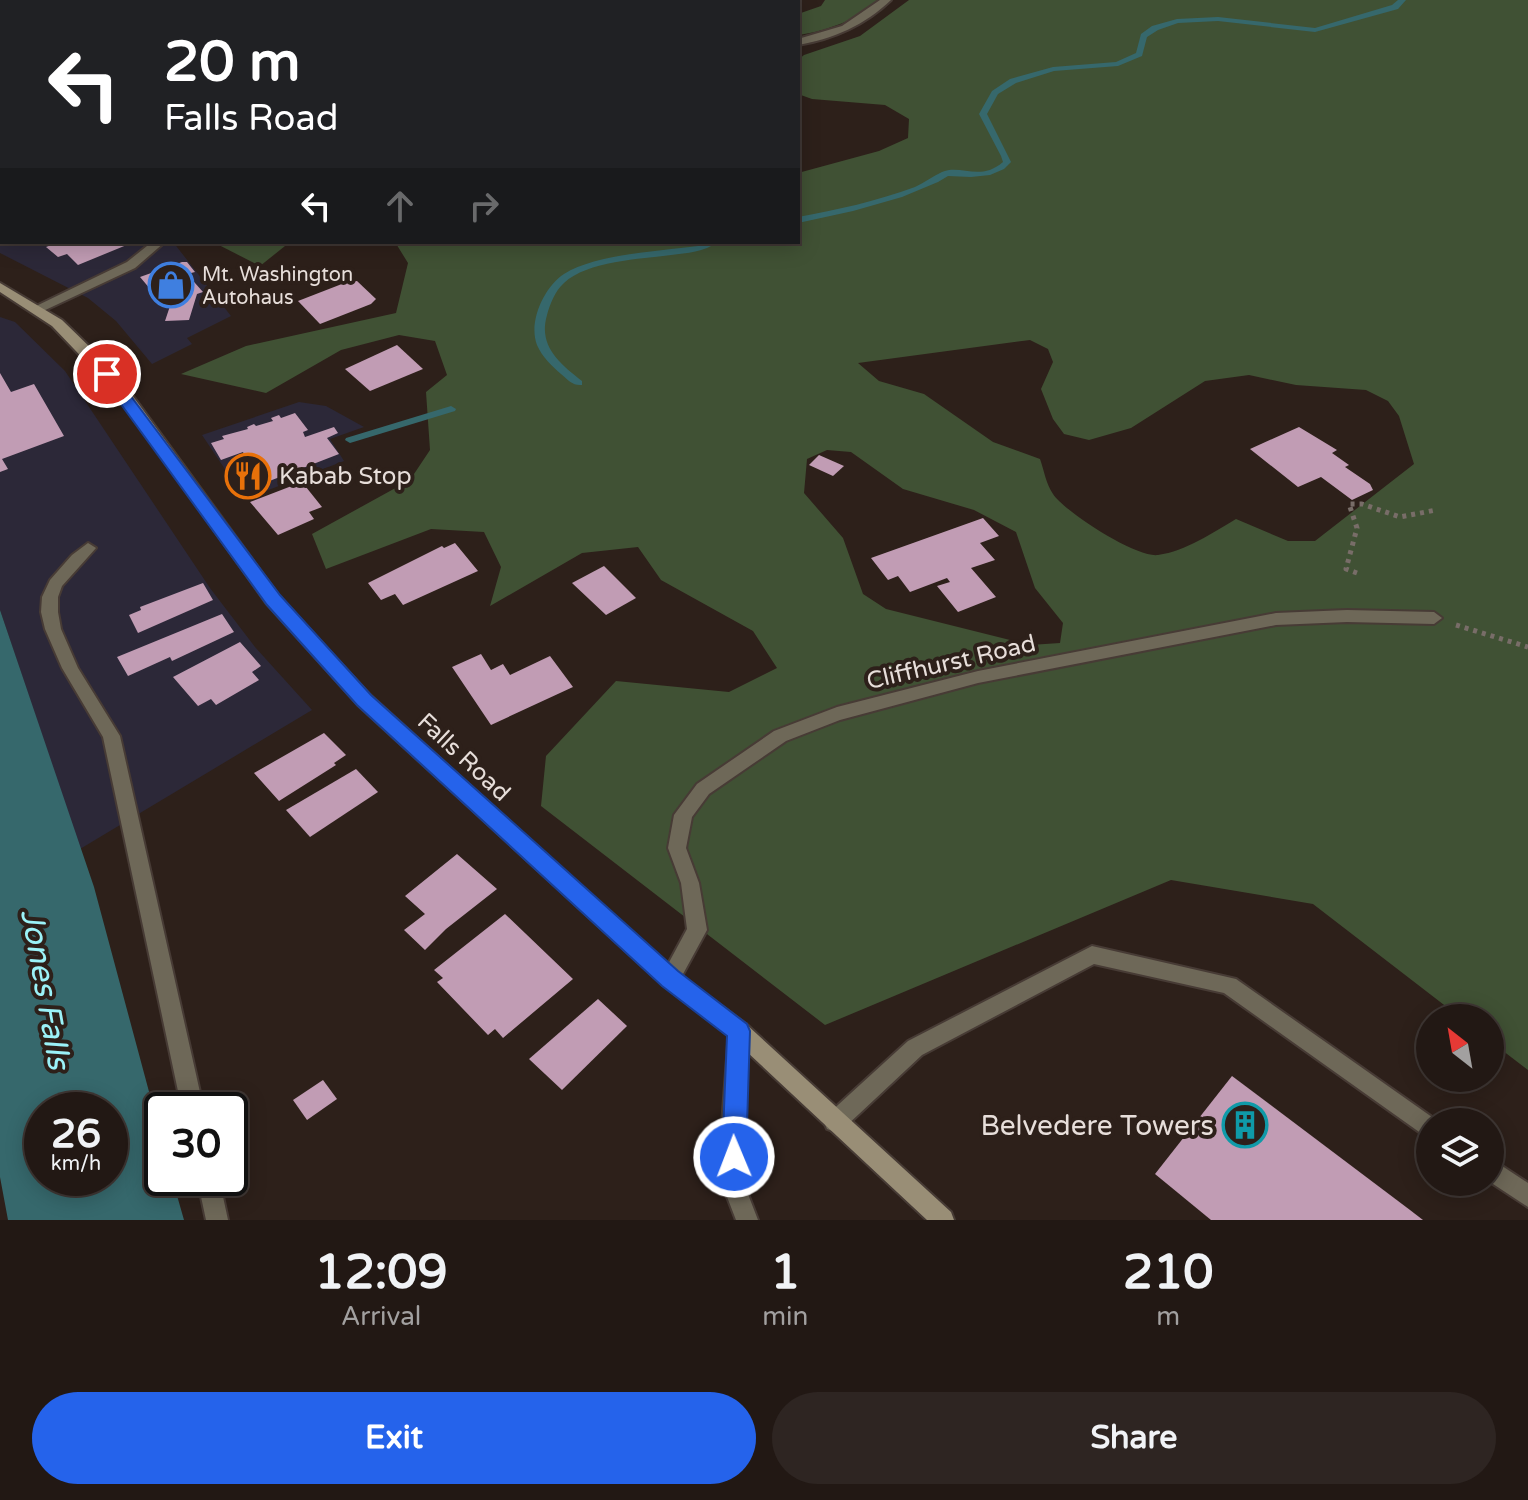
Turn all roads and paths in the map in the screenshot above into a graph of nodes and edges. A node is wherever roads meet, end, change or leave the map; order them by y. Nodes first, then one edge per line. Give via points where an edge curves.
1 (886, 0) edge
2 (800, 42) edge
3 (157, 244) edge
4 (0, 287) edge
5 (36, 309) junction
6 (1436, 510) dead end
7 (88, 548) dead end
8 (1357, 573) dead end
9 (1434, 618) joint
10 (1528, 647) edge
11 (670, 979) junction
12 (739, 1031) junction
13 (189, 1092) edge
14 (1416, 1117) edge
15 (835, 1122) junction
16 (1504, 1179) edge
17 (212, 1196) edge
18 (1528, 1196) edge
19 (217, 1220) edge
20 (747, 1220) edge
21 (943, 1220) edge

1 - 2 street via 843,31
3 - 5 street via 131,265
4 - 5 main road, Falls Road
5 - 11 main road, Falls Road via 76,338 122,391 273,600 364,700
6 - 8 path via 1400,517 1349,504 1357,528 1346,569
7 - 13 street via 50,595 49,619 78,685 111,736
9 - 10 path
9 - 11 street, Cliffhurst Road via 1276,619 978,677 837,714 780,736 703,789 683,815 677,848 690,883 697,930
11 - 12 main road, Falls Road
12 - 15 main road, Falls Road
12 - 20 street via 735,1189
14 - 15 street via 1229,985 1092,955 915,1048
15 - 21 main road, Falls Road
16 - 18 street
17 - 19 street

